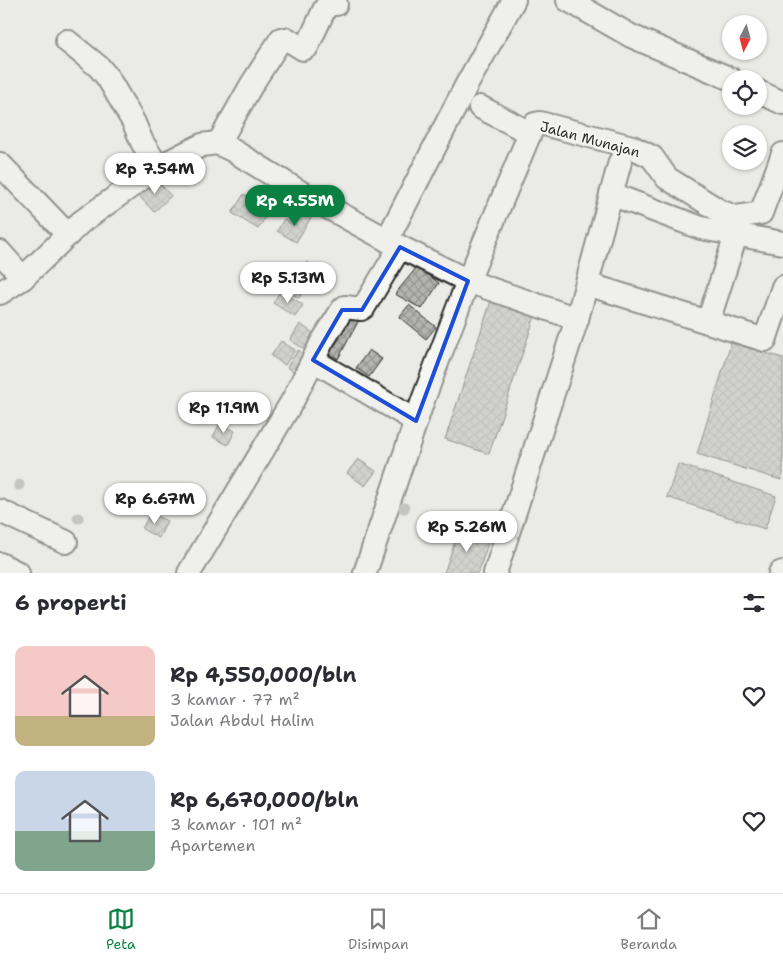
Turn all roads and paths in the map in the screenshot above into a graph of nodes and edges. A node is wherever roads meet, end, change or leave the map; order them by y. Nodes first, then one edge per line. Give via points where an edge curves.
1 (514, 0) edge
2 (568, 0) edge
3 (336, 4) dead end
4 (67, 40) dead end
5 (722, 75) edge
6 (767, 96) edge
7 (783, 103) edge
8 (480, 107) dead end
9 (530, 133) junction
10 (217, 143) junction
11 (783, 154) edge
12 (620, 162) dead end
13 (0, 164) edge
14 (158, 167) junction
15 (611, 194) junction
16 (68, 235) junction
17 (736, 235) junction
18 (394, 243) junction
19 (783, 243) edge
20 (0, 252) edge
21 (23, 278) junction
22 (473, 283) junction
23 (587, 284) junction
24 (783, 287) edge
25 (0, 293) edge
26 (577, 319) junction
27 (708, 322) junction
28 (774, 343) edge
29 (313, 360) junction
30 (416, 421) junction
31 (0, 511) edge
32 (66, 542) dead end
33 (0, 564) edge
34 (18, 573) edge
35 (189, 573) edge
36 (365, 573) edge
37 (495, 573) edge

1 - 18 street via 467,84
2 - 5 street via 631,36
3 - 10 street via 328,4 307,47 303,49 281,39
4 - 14 street via 108,78
6 - 7 street
8 - 9 street
9 - 11 street, Jalan Munajan via 535,124 540,124 632,147 652,157 667,178 735,217 761,214
9 - 22 street, Jalan Munajan
10 - 14 street via 202,145
10 - 18 street
12 - 15 street
13 - 16 street
14 - 16 street via 81,222
15 - 17 street via 701,228
15 - 23 street
16 - 21 street
17 - 19 street
17 - 27 street
18 - 22 street
18 - 29 street via 364,307 345,307 342,310
20 - 21 street
21 - 25 street
22 - 26 street
22 - 30 street, Jalan Munajan
23 - 26 street
23 - 27 street
24 - 28 street
26 - 37 street
27 - 28 street
29 - 30 street
29 - 35 street via 293,400
30 - 36 street, Jalan Munajan
31 - 32 street
33 - 34 street

